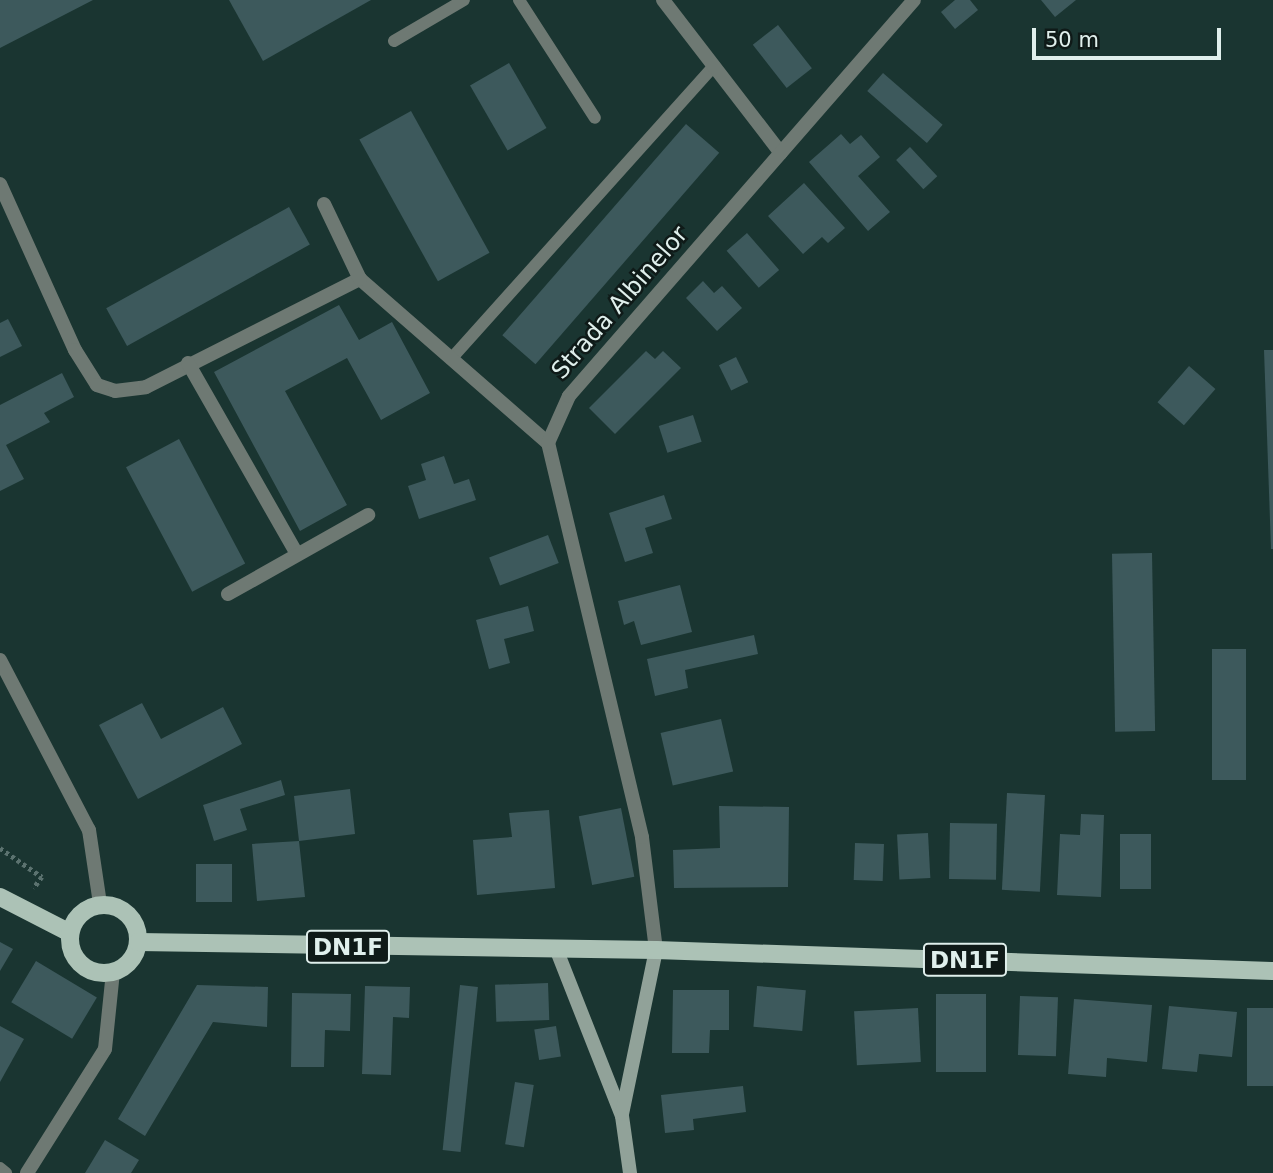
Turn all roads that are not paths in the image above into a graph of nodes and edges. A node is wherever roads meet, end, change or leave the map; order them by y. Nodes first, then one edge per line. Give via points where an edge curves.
1 (464, 0) edge
2 (519, 0) edge
3 (663, 0) edge
4 (914, 0) edge
5 (394, 41) dead end
6 (714, 66) junction
7 (595, 117) dead end
8 (781, 153) junction
9 (0, 184) edge
10 (324, 204) dead end
11 (360, 279) junction
12 (451, 359) junction
13 (188, 363) junction
14 (548, 443) junction
15 (368, 514) dead end
16 (296, 552) junction
17 (228, 594) dead end
18 (0, 660) edge
19 (0, 897) edge
20 (100, 904) junction
21 (70, 933) junction
22 (138, 942) junction
23 (656, 950) junction
24 (557, 951) junction
25 (1273, 971) edge
26 (113, 972) junction
27 (622, 1116) junction
28 (0, 1168) edge
29 (6, 1173) edge
30 (27, 1173) edge
31 (630, 1173) edge

1 - 5 lane
2 - 7 lane
3 - 6 street
4 - 8 street, Strada Albinelor
6 - 8 street
6 - 12 lane
8 - 14 street, Strada Albinelor via 569,396
9 - 13 street via 75,350 97,384 115,391 146,387
10 - 11 street
11 - 12 street
11 - 13 street
12 - 14 street
13 - 16 street
14 - 23 street via 642,837
15 - 16 street
16 - 17 street
18 - 20 street via 89,830
19 - 21 main road
20 - 21 main road via 80,914
20 - 22 main road via 128,914
21 - 26 main road via 72,952 84,967
22 - 24 main road, DN1F
22 - 26 main road via 131,961
23 - 24 main road, DN1F
23 - 25 main road, DN1F
23 - 27 main road
24 - 27 main road
26 - 30 street via 105,1049
27 - 31 main road
28 - 29 lane

